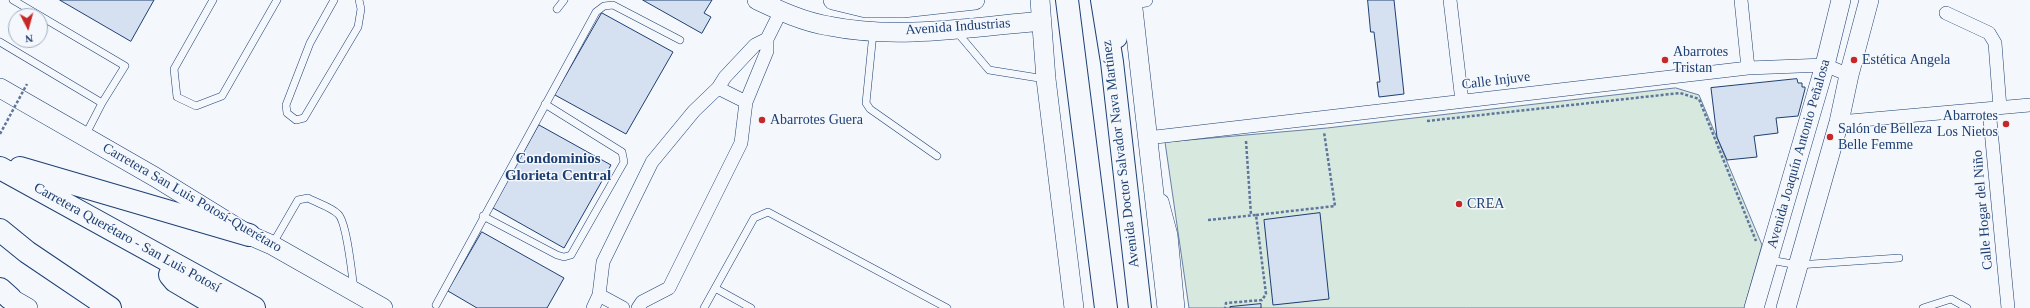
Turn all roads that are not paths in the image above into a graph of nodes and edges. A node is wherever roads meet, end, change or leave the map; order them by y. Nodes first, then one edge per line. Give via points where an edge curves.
1 (13, 0) edge
2 (213, 0) edge
3 (277, 0) edge
4 (334, 0) edge
5 (359, 0) edge
6 (564, 0) edge
7 (757, 0) edge
8 (833, 0) edge
9 (975, 0) edge
10 (1040, 0) edge
11 (1067, 0) edge
12 (1102, 0) edge
13 (1132, 0) edge
14 (1450, 0) edge
15 (1741, 0) edge
16 (1842, 0) edge
17 (1869, 0) edge
18 (557, 9) dead end
19 (781, 11) junction
20 (1946, 13) dead end
21 (903, 16) edge
22 (1042, 21) junction
23 (953, 28) junction
24 (874, 32) junction
25 (767, 39) junction
26 (680, 40) dead end
27 (0, 42) edge
28 (1112, 62) junction
29 (1825, 65) junction
30 (1748, 68) junction
31 (1848, 75) junction
32 (1046, 79) junction
33 (0, 88) edge
34 (718, 88) junction
35 (1462, 101) junction
36 (746, 102) junction
37 (102, 103) junction
38 (545, 104) junction
39 (2030, 104) edge
40 (1994, 108) junction
41 (1839, 122) junction
42 (85, 137) junction
43 (1147, 146) junction
44 (937, 156) dead end
45 (0, 162) edge
46 (0, 168) edge
47 (483, 216) junction
48 (0, 230) edge
49 (249, 235) junction
50 (272, 245) junction
51 (149, 250) junction
52 (1763, 252) junction
53 (1899, 258) dead end
54 (1798, 265) junction
55 (715, 288) junction
56 (354, 292) junction
57 (599, 295) junction
58 (436, 307) edge
59 (110, 308) edge
60 (220, 308) edge
61 (254, 308) edge
62 (383, 308) edge
63 (592, 308) edge
64 (623, 308) edge
65 (638, 308) edge
66 (704, 308) edge
67 (751, 308) edge
68 (947, 308) edge
69 (1074, 308) edge
70 (1106, 308) edge
71 (1140, 308) edge
72 (1167, 308) edge
73 (1178, 308) edge
74 (1754, 308) edge
75 (1786, 308) edge
76 (1923, 308) edge
77 (1967, 308) edge
78 (2008, 308) edge

1 - 37 lane via 125,66
2 - 3 lane via 174,69 177,97 196,106 222,96
4 - 5 lane via 310,43 286,105 287,113 296,120 304,118 358,27 362,9
6 - 18 lane
7 - 19 main road, Avenida Industrias
8 - 21 main road, Avenida Industrias
9 - 21 main road, Avenida Industrias
10 - 22 main road
11 - 70 highway
12 - 28 highway, Avenida Doctor Salvador Nava Martínez
13 - 28 highway via 1117,32
13 - 43 main road, Avenida Doctor Salvador Nava Martínez
14 - 35 street
15 - 30 street
16 - 29 main road, Avenida Joaquín Antonio Peñalosa
17 - 31 main road, Avenida Joaquín Antonio Peñalosa
19 - 24 main road, Avenida Industrias via 828,26
19 - 25 street
20 - 40 street, Calle Hogar del Niño via 1990,32 1995,43
21 - 23 main road, Avenida Industrias
21 - 24 main road, Avenida Industrias
22 - 23 main road, Avenida Industrias
22 - 32 main road
23 - 32 lane via 989,70
24 - 44 lane via 866,103 870,109
25 - 34 street via 755,45
25 - 36 street via 767,51
26 - 38 lane via 614,5 604,6 596,12
27 - 37 lane
28 - 71 highway, Avenida Doctor Salvador Nava Martínez
29 - 30 street, Calle Injuve
29 - 31 street, Calle Injuve
29 - 52 main road, Avenida Joaquín Antonio Peñalosa
30 - 35 street, Calle Injuve
31 - 41 main road, Avenida Joaquín Antonio Peñalosa
32 - 69 main road
33 - 42 main road, Carretera San Luis Potosí-Querétaro
34 - 36 street
34 - 57 street via 694,111 652,162 602,262
35 - 43 street, Calle Injuve
36 - 65 street via 741,143 669,288 642,302
37 - 42 lane
38 - 47 lane
38 - 47 lane via 622,152 624,162 571,255 557,254
39 - 40 street
40 - 41 street
40 - 78 street, Calle Hogar del Niño
41 - 54 main road, Avenida Joaquín Antonio Peñalosa
42 - 49 main road, Carretera San Luis Potosí-Querétaro
43 - 72 main road, Avenida Doctor Salvador Nava Martínez
43 - 73 street via 1171,234
45 - 49 highway
46 - 51 highway, Carretera Querétaro - San Luis Potosí
47 - 58 lane
48 - 59 highway via 27,252
49 - 50 main road, Carretera San Luis Potosí-Querétaro
50 - 56 main road, Carretera San Luis Potosí-Querétaro
50 - 56 lane via 298,200 308,198 338,214 342,220 348,247
51 - 60 highway via 175,281
51 - 61 highway, Carretera Querétaro - San Luis Potosí
52 - 54 lane
52 - 74 main road, Avenida Joaquín Antonio Peñalosa
53 - 54 lane
54 - 75 main road, Avenida Joaquín Antonio Peñalosa
55 - 66 lane
55 - 67 lane
55 - 68 lane via 754,218 768,212
56 - 62 main road, Carretera San Luis Potosí-Querétaro
57 - 63 street
57 - 64 street
76 - 77 lane via 1951,299

